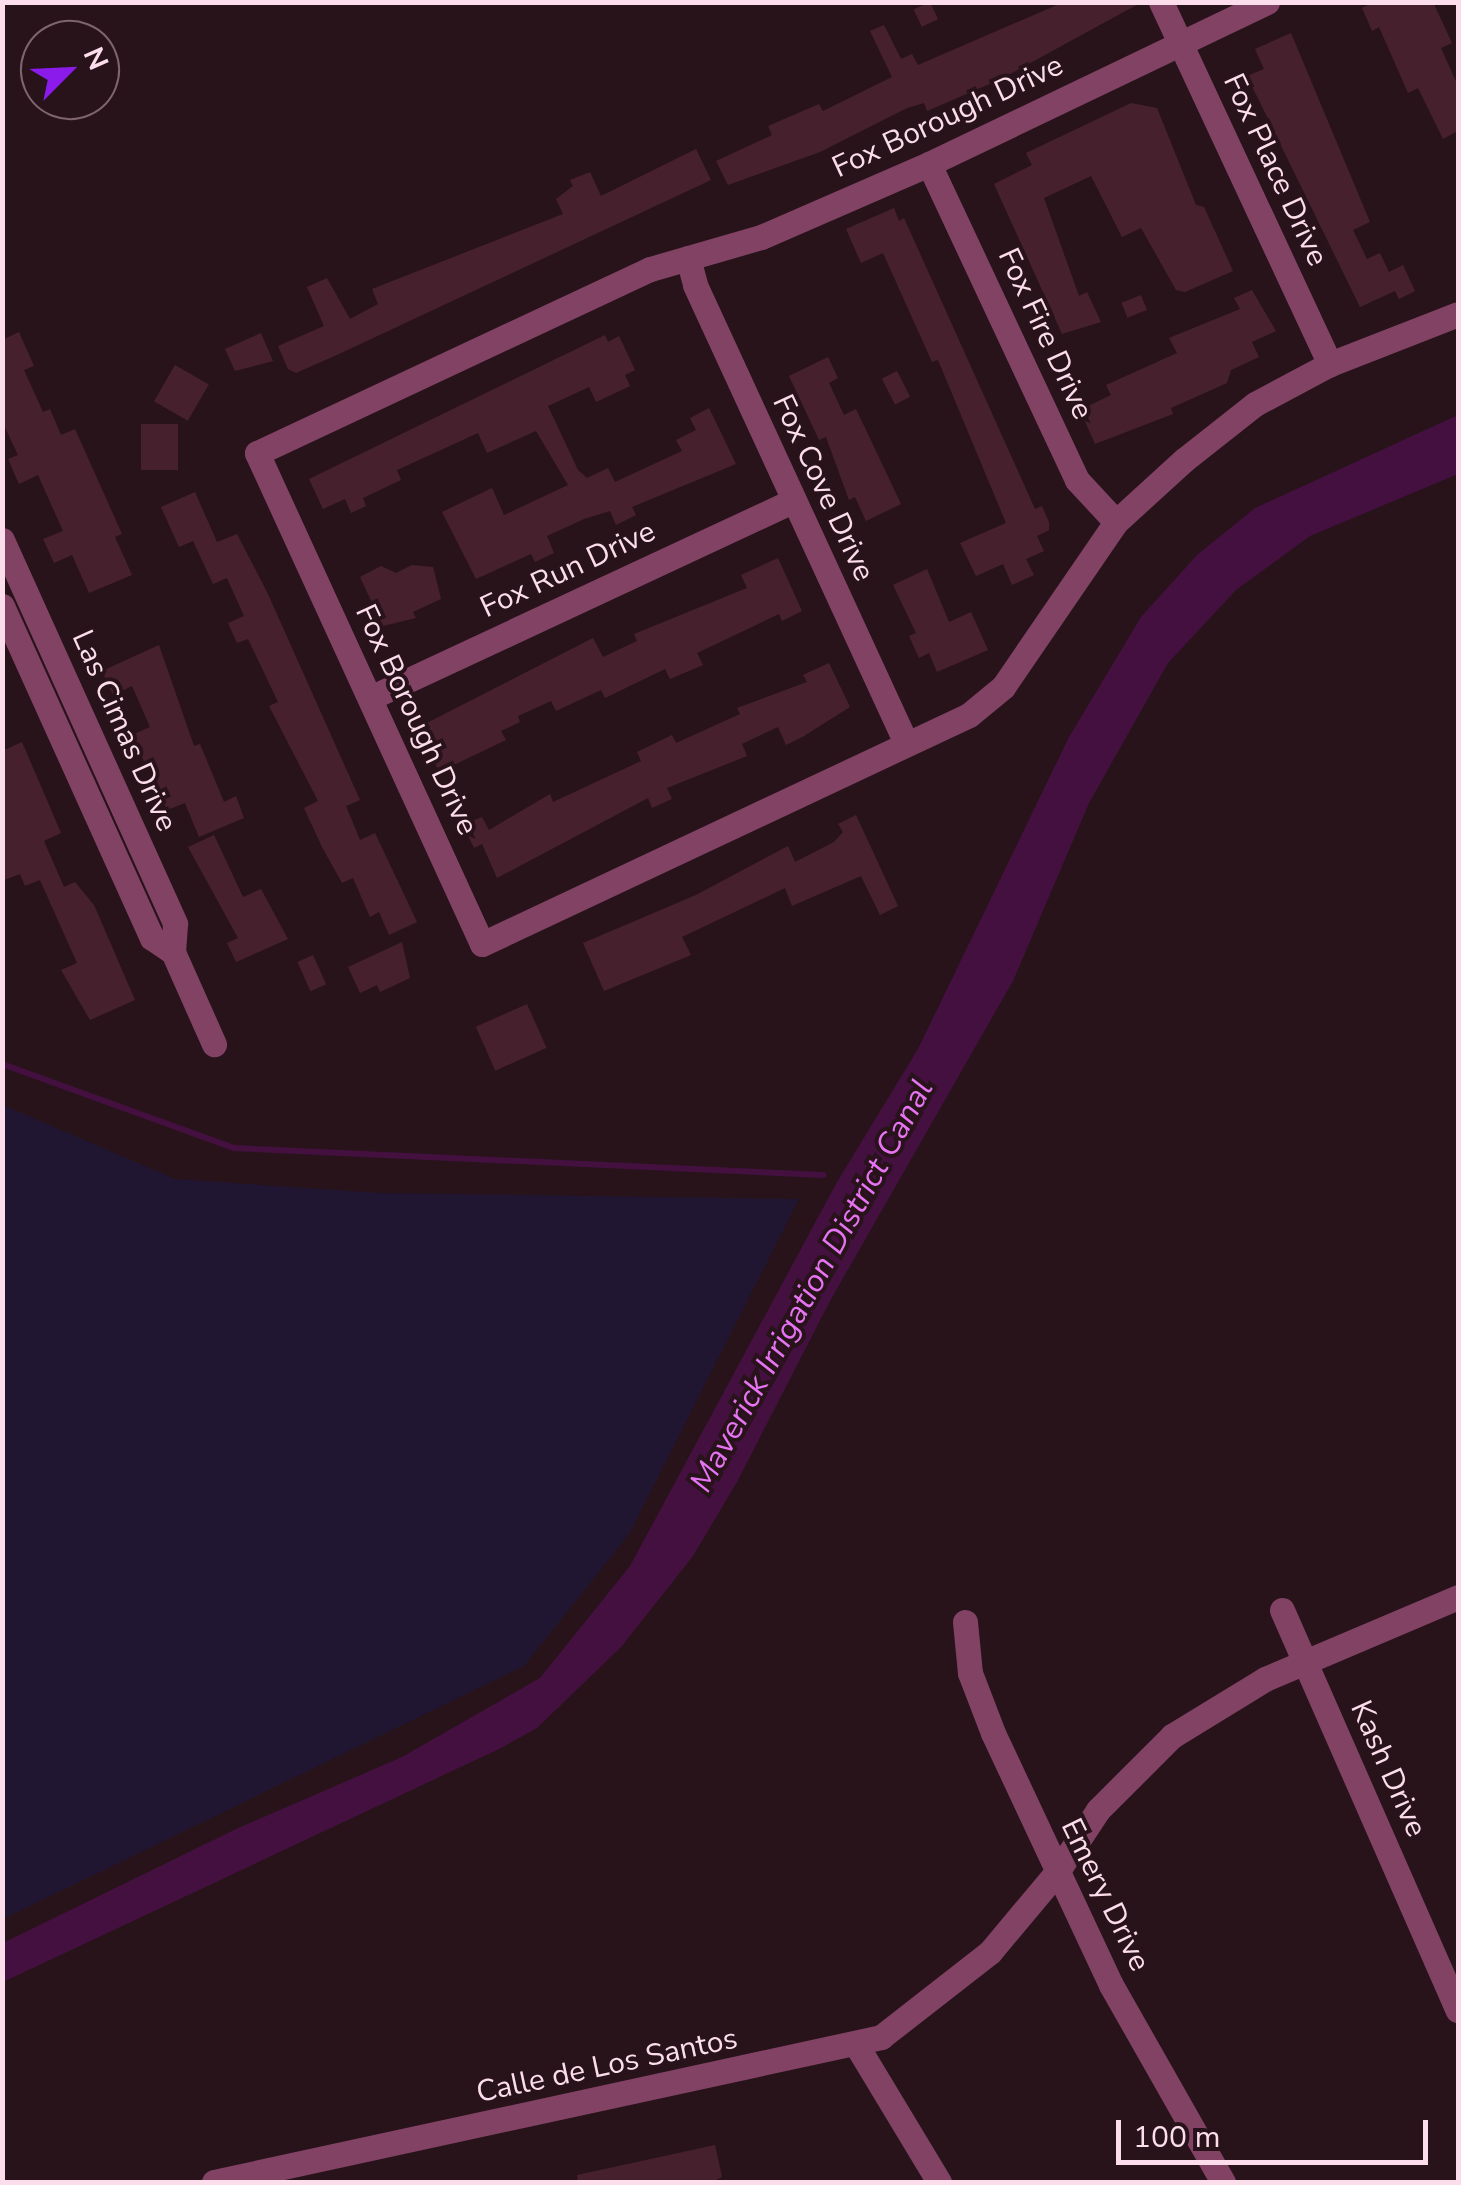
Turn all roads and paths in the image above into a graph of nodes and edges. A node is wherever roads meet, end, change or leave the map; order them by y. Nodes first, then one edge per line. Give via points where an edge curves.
1 (1162, 2) edge
2 (1267, 2) edge
3 (1180, 42) junction
4 (929, 164) junction
5 (688, 258) junction
6 (1458, 314) edge
7 (1330, 364) junction
8 (793, 500) junction
9 (1116, 522) junction
10 (2, 540) edge
11 (2, 606) edge
12 (40, 624) junction
13 (16, 636) junction
14 (370, 698) junction
15 (83, 719) junction
16 (58, 730) junction
17 (906, 743) junction
18 (129, 822) junction
19 (104, 833) junction
20 (173, 952) junction
21 (214, 1044) dead end
22 (1458, 1597) edge
23 (1282, 1610) dead end
24 (965, 1622) dead end
25 (1305, 1661) junction
26 (1057, 1872) junction
27 (1458, 2010) edge
28 (857, 2046) junction
29 (214, 2182) edge
30 (938, 2182) edge
31 (1224, 2182) edge

1 - 3 street, Fox Place Drive
2 - 3 street, Fox Borough Drive
3 - 4 street, Fox Borough Drive
3 - 7 street, Fox Place Drive
4 - 5 street, Fox Borough Drive via 761,238
4 - 9 street, Fox Fire Drive via 1077,480
5 - 8 street, Fox Cove Drive
5 - 14 street, Fox Borough Drive via 650,269 256,452
6 - 7 street, Fox Borough Drive
7 - 9 street, Fox Borough Drive via 1254,404
8 - 14 street, Fox Run Drive
8 - 17 street, Fox Cove Drive
9 - 17 street, Fox Borough Drive via 1003,687 968,715
10 - 12 street, Las Cimas Drive
11 - 13 street, Las Cimas Drive
12 - 13 street
12 - 15 street, Las Cimas Drive
13 - 16 street, Las Cimas Drive
14 - 17 street, Fox Borough Drive via 482,944
15 - 16 street
15 - 18 street, Las Cimas Drive
16 - 19 street, Las Cimas Drive
18 - 19 street
18 - 20 street, Las Cimas Drive via 175,924
19 - 20 street, Las Cimas Drive via 152,938
20 - 21 street, Las Cimas Drive
22 - 25 street, Calle de Los Santos
23 - 25 street, Kash Drive
24 - 26 street, Emery Drive via 979,1701
25 - 26 street, Calle de Los Santos via 1225,1700 1172,1736 1098,1810
25 - 27 street, Kash Drive
26 - 28 street, Calle de Los Santos via 990,1952 912,2016
26 - 31 street, Emery Drive via 1111,1985
28 - 29 street, Calle de Los Santos
28 - 30 street

